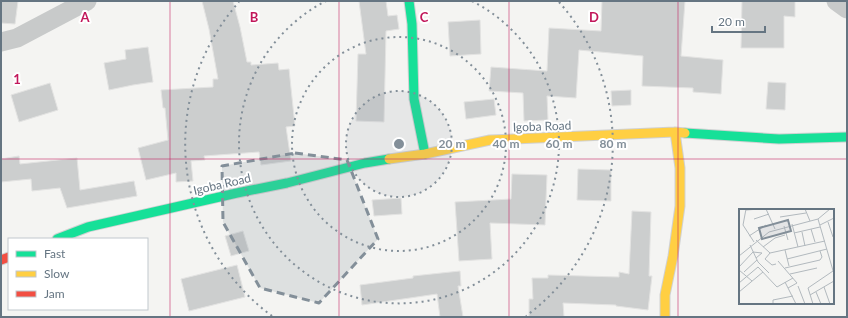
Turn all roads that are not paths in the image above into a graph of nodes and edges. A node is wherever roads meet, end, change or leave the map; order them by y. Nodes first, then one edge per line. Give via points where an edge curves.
1 (88, 1) edge
2 (409, 1) edge
3 (836, 1) edge
4 (847, 9) edge
5 (1, 42) edge
6 (675, 132) junction
7 (847, 137) edge
8 (425, 154) junction
9 (60, 238) edge
10 (665, 317) edge

1 - 5 street via 17,38
2 - 8 street via 414,99
3 - 4 street
6 - 7 street, Igoba Road via 779,139
6 - 8 street, Igoba Road via 490,140
6 - 10 street via 680,168 680,206 665,295
8 - 9 street, Igoba Road via 365,163 88,227

